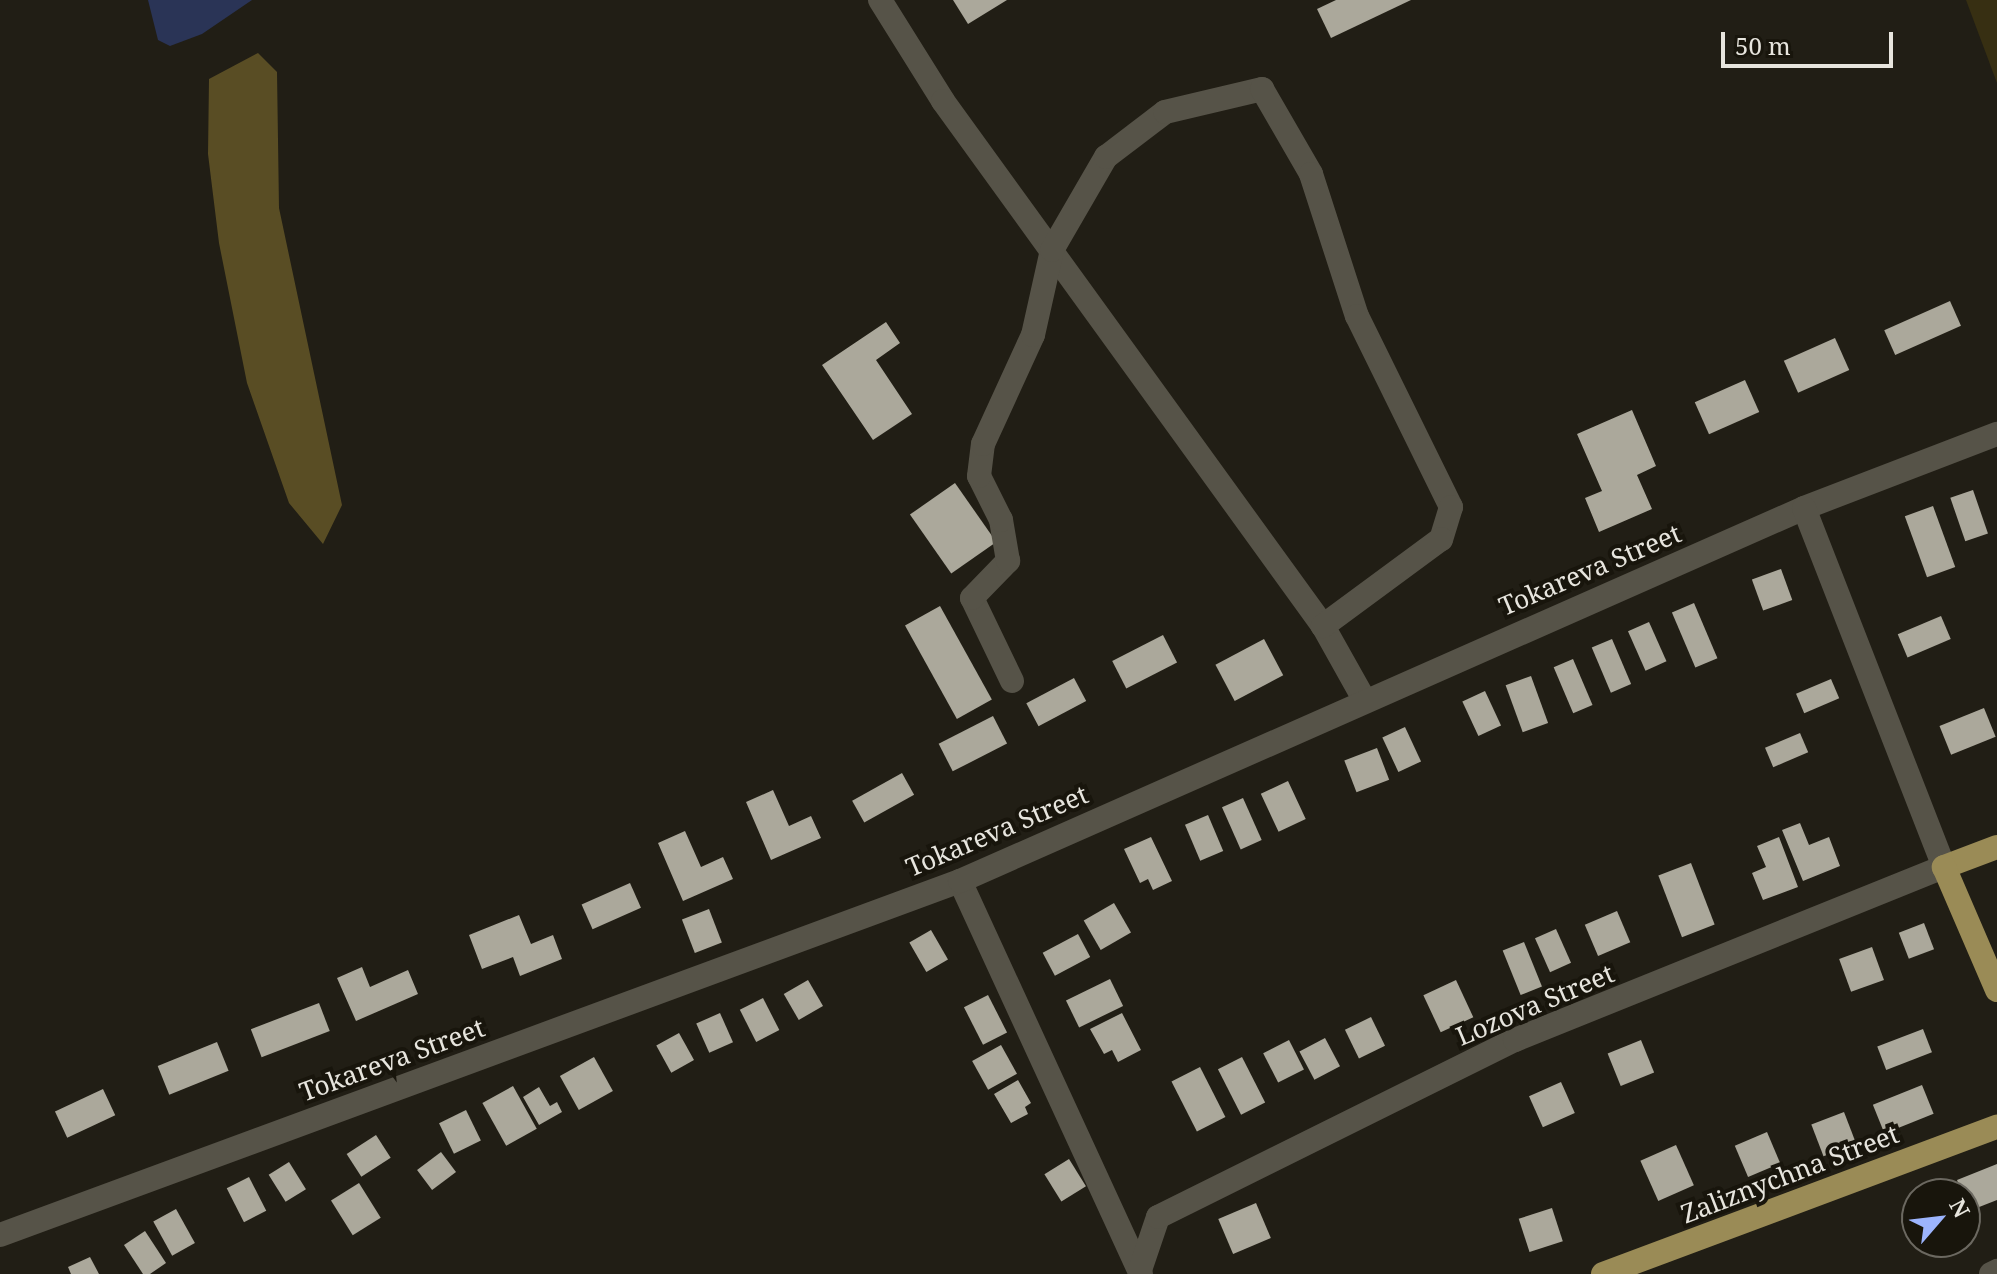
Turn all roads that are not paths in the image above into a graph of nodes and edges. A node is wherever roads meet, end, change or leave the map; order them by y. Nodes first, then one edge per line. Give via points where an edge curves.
1 (880, 0) edge
2 (1052, 250) junction
3 (1997, 434) edge
4 (1804, 508) junction
5 (1323, 626) junction
6 (1012, 681) dead end
7 (1364, 699) junction
8 (1997, 847) edge
9 (1944, 867) junction
10 (960, 881) junction
11 (1997, 990) edge
12 (1997, 1127) edge
13 (0, 1235) edge
14 (1997, 1271) edge
15 (1140, 1272) edge
16 (1603, 1274) edge
17 (1991, 1274) edge

1 - 2 street via 943,101
2 - 5 street
2 - 5 street via 1106,157 1117,148 1165,112 1262,89 1311,174 1357,316 1451,507 1441,539
2 - 6 street via 1033,335 983,444 979,476 1001,520 1008,561 972,598
3 - 4 street, Tokareva Street
4 - 7 street, Tokareva Street
4 - 9 street
5 - 7 street
7 - 10 street, Tokareva Street
8 - 9 main road, Lozova Street
9 - 11 main road
9 - 15 street, Lozova Street via 1515,1040 1158,1217
10 - 13 street, Tokareva Street
10 - 15 street
12 - 16 main road, Zaliznychna Street
14 - 17 street

